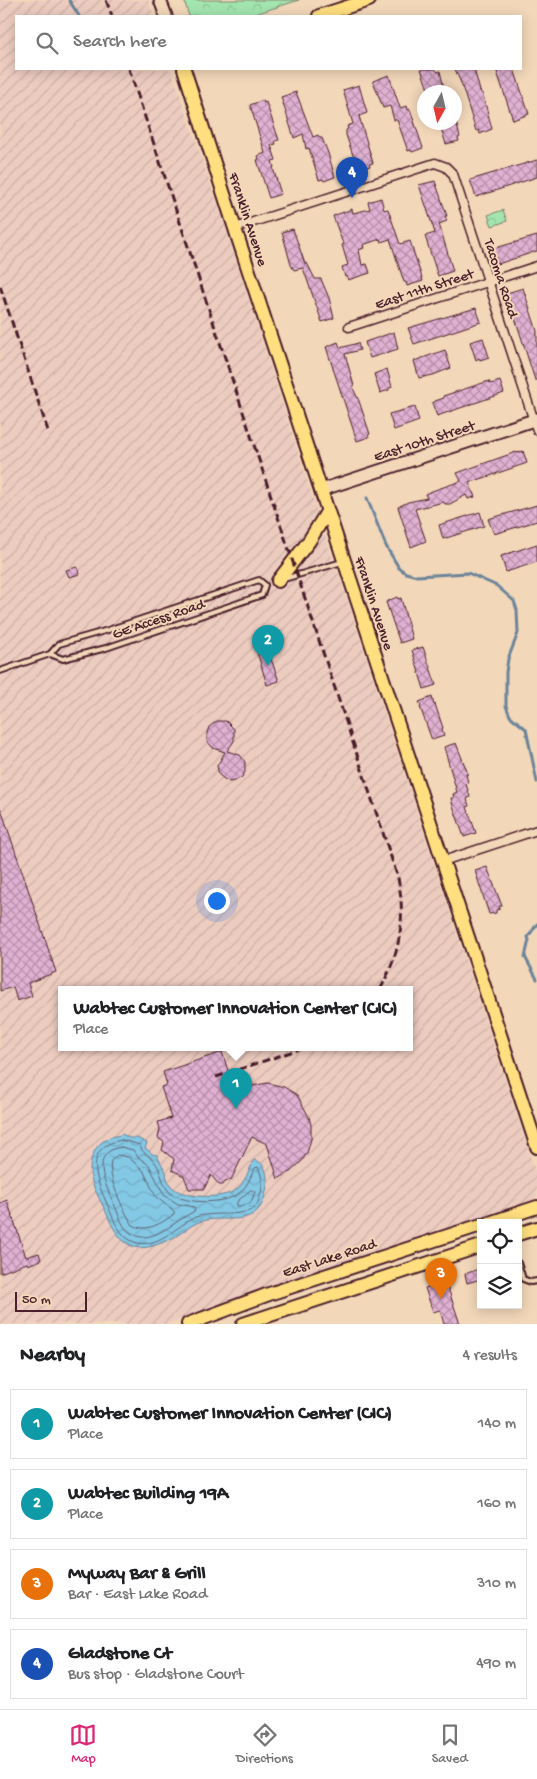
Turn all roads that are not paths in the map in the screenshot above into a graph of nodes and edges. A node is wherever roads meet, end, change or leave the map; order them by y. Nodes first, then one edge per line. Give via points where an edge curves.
1 (160, 0) edge
2 (370, 0) edge
3 (166, 15) edge
4 (322, 15) edge
5 (184, 70) edge
6 (235, 228) junction
7 (537, 266) edge
8 (488, 282) junction
9 (349, 327) dead end
10 (536, 423) edge
11 (321, 490) junction
12 (327, 512) junction
13 (344, 562) junction
14 (278, 581) junction
15 (265, 585) junction
16 (50, 654) junction
17 (0, 671) edge
18 (537, 830) edge
19 (443, 861) junction
20 (537, 1147) edge
21 (537, 1207) edge
22 (501, 1219) edge
23 (477, 1226) edge
24 (537, 1228) edge
25 (522, 1233) edge
26 (477, 1247) edge
27 (518, 1264) edge
28 (537, 1281) edge
29 (194, 1323) edge
30 (243, 1324) edge

1 - 3 street
2 - 4 main road
5 - 6 main road, Franklin Avenue
6 - 8 street, Tacoma Road via 435,163 445,166 453,174
6 - 11 main road, Franklin Avenue
7 - 8 street, East 11th Street
8 - 9 street, East 11th Street
8 - 10 street, Tacoma Road
10 - 11 street, East 10th Street
11 - 12 main road, Franklin Avenue
12 - 13 main road, Franklin Avenue
12 - 14 main road
13 - 14 lane, GE Access Road
13 - 19 main road, Franklin Avenue
14 - 15 lane, GE Access Road
15 - 16 lane, GE Access Road via 259,580 59,644
15 - 16 lane, GE Access Road via 262,595 106,648 63,659
16 - 17 lane, GE Access Road
18 - 19 street
19 - 20 main road, Franklin Avenue
21 - 22 main road
23 - 29 main road, East Lake Road via 269,1294
24 - 25 main road
26 - 30 main road
27 - 28 lane via 524,1279

